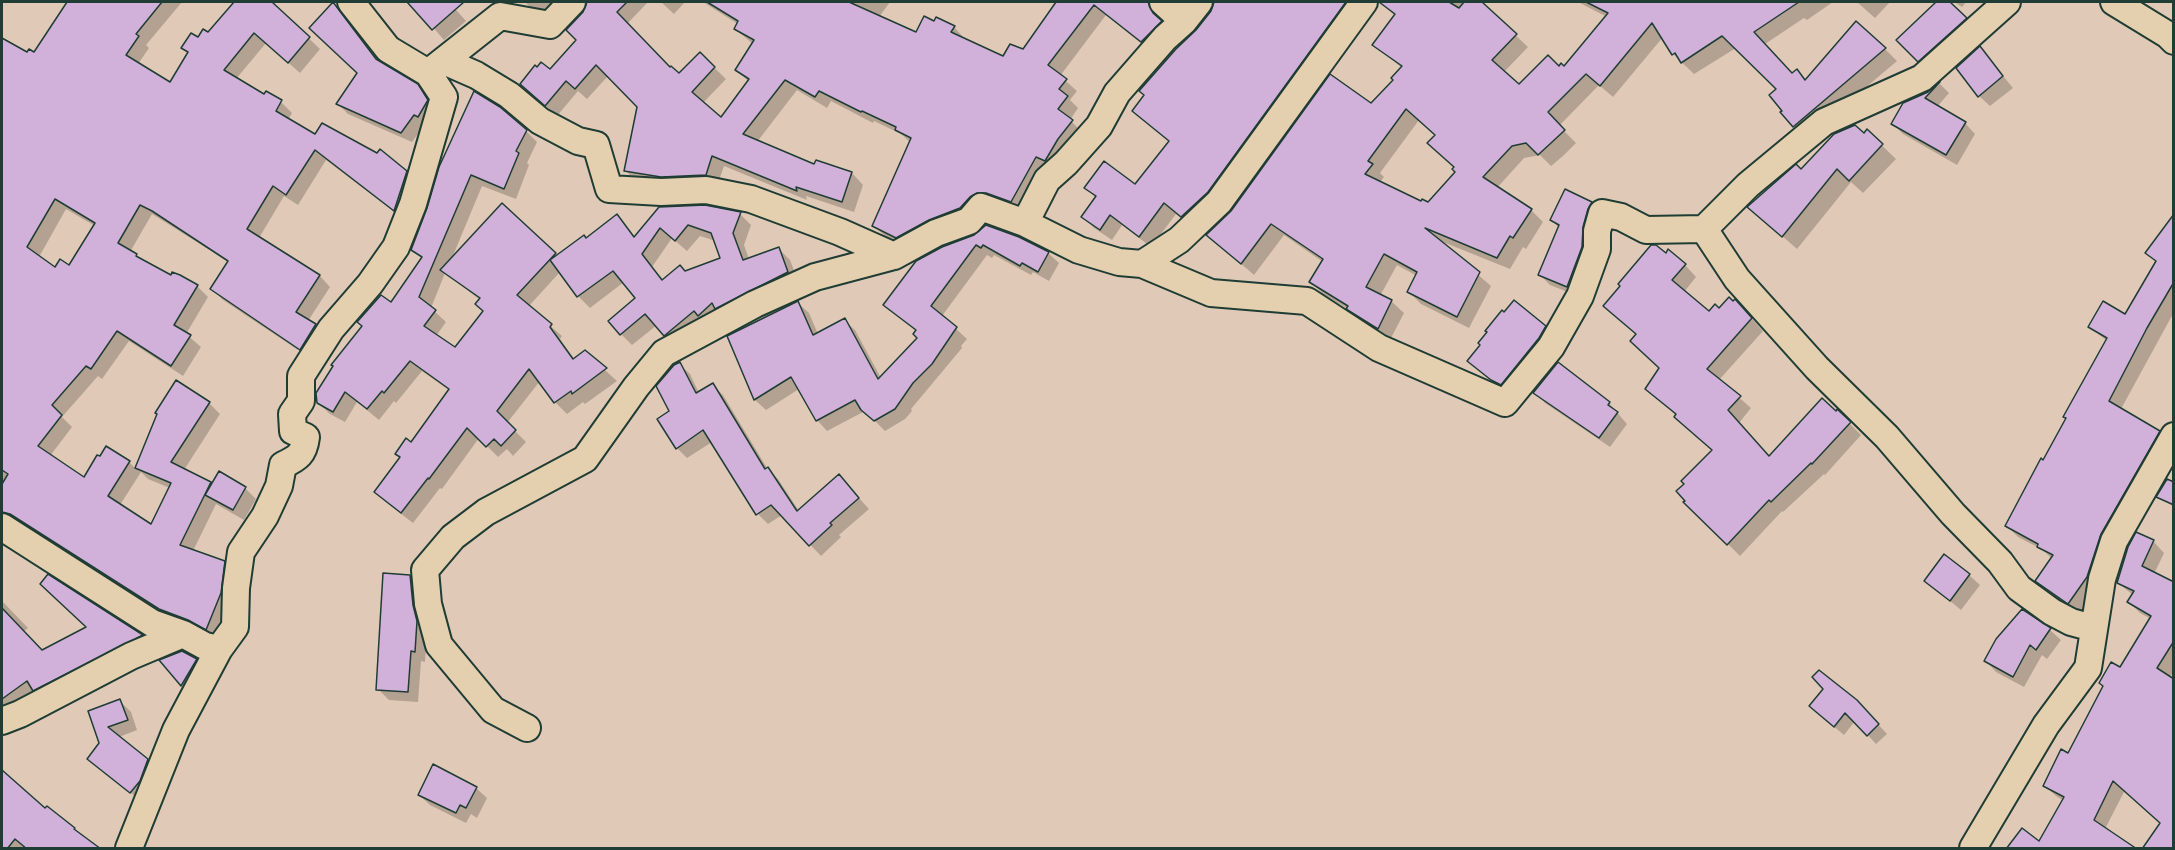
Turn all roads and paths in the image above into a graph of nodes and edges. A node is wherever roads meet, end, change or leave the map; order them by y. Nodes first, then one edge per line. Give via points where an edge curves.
1 (351, 2) edge
2 (572, 2) edge
3 (1163, 2) edge
4 (1199, 2) edge
5 (1364, 2) edge
6 (2007, 2) edge
7 (2114, 2) edge
8 (2130, 2) edge
9 (1184, 21) junction
10 (2172, 37) edge
11 (436, 67) junction
12 (1025, 223) junction
13 (1704, 229) junction
14 (894, 256) junction
15 (1142, 264) junction
16 (2174, 436) edge
17 (2, 527) edge
18 (2093, 628) junction
19 (183, 633) junction
20 (219, 649) junction
21 (2, 721) edge
22 (527, 728) dead end
23 (129, 849) edge
24 (1973, 849) edge

1 - 11 street via 388,49
2 - 11 street via 550,25 500,16
3 - 9 street
4 - 9 street
5 - 15 street via 1219,202 1179,240
6 - 13 street via 1922,78 1824,122 1748,185
7 - 10 street
8 - 10 street
9 - 12 street via 1164,38 1118,93 1099,126 1047,180
11 - 14 street via 476,75 509,95 540,121 578,141 596,145 609,189 706,190 751,199
11 - 20 street via 444,97 413,204 396,247 331,329 301,376 301,400 292,414 293,430 306,436 304,450 298,458 283,465 279,486 265,516 241,552 235,627
12 - 14 street via 981,207 969,221 936,233
12 - 15 street via 1079,250 1119,262
13 - 15 street via 1646,230 1621,217 1602,213 1596,231 1597,249 1581,296 1551,347 1505,403 1379,348 1307,301 1211,292
13 - 18 street via 1737,279 1817,368 1887,437 2019,588 2052,612
14 - 22 street via 815,277 664,353 585,459 486,512 453,537 425,570 428,604 439,645 493,710
16 - 18 street via 2114,541
17 - 19 street via 152,623
18 - 24 street via 2088,668 2046,725
19 - 20 street
19 - 21 street
20 - 23 street via 176,730

